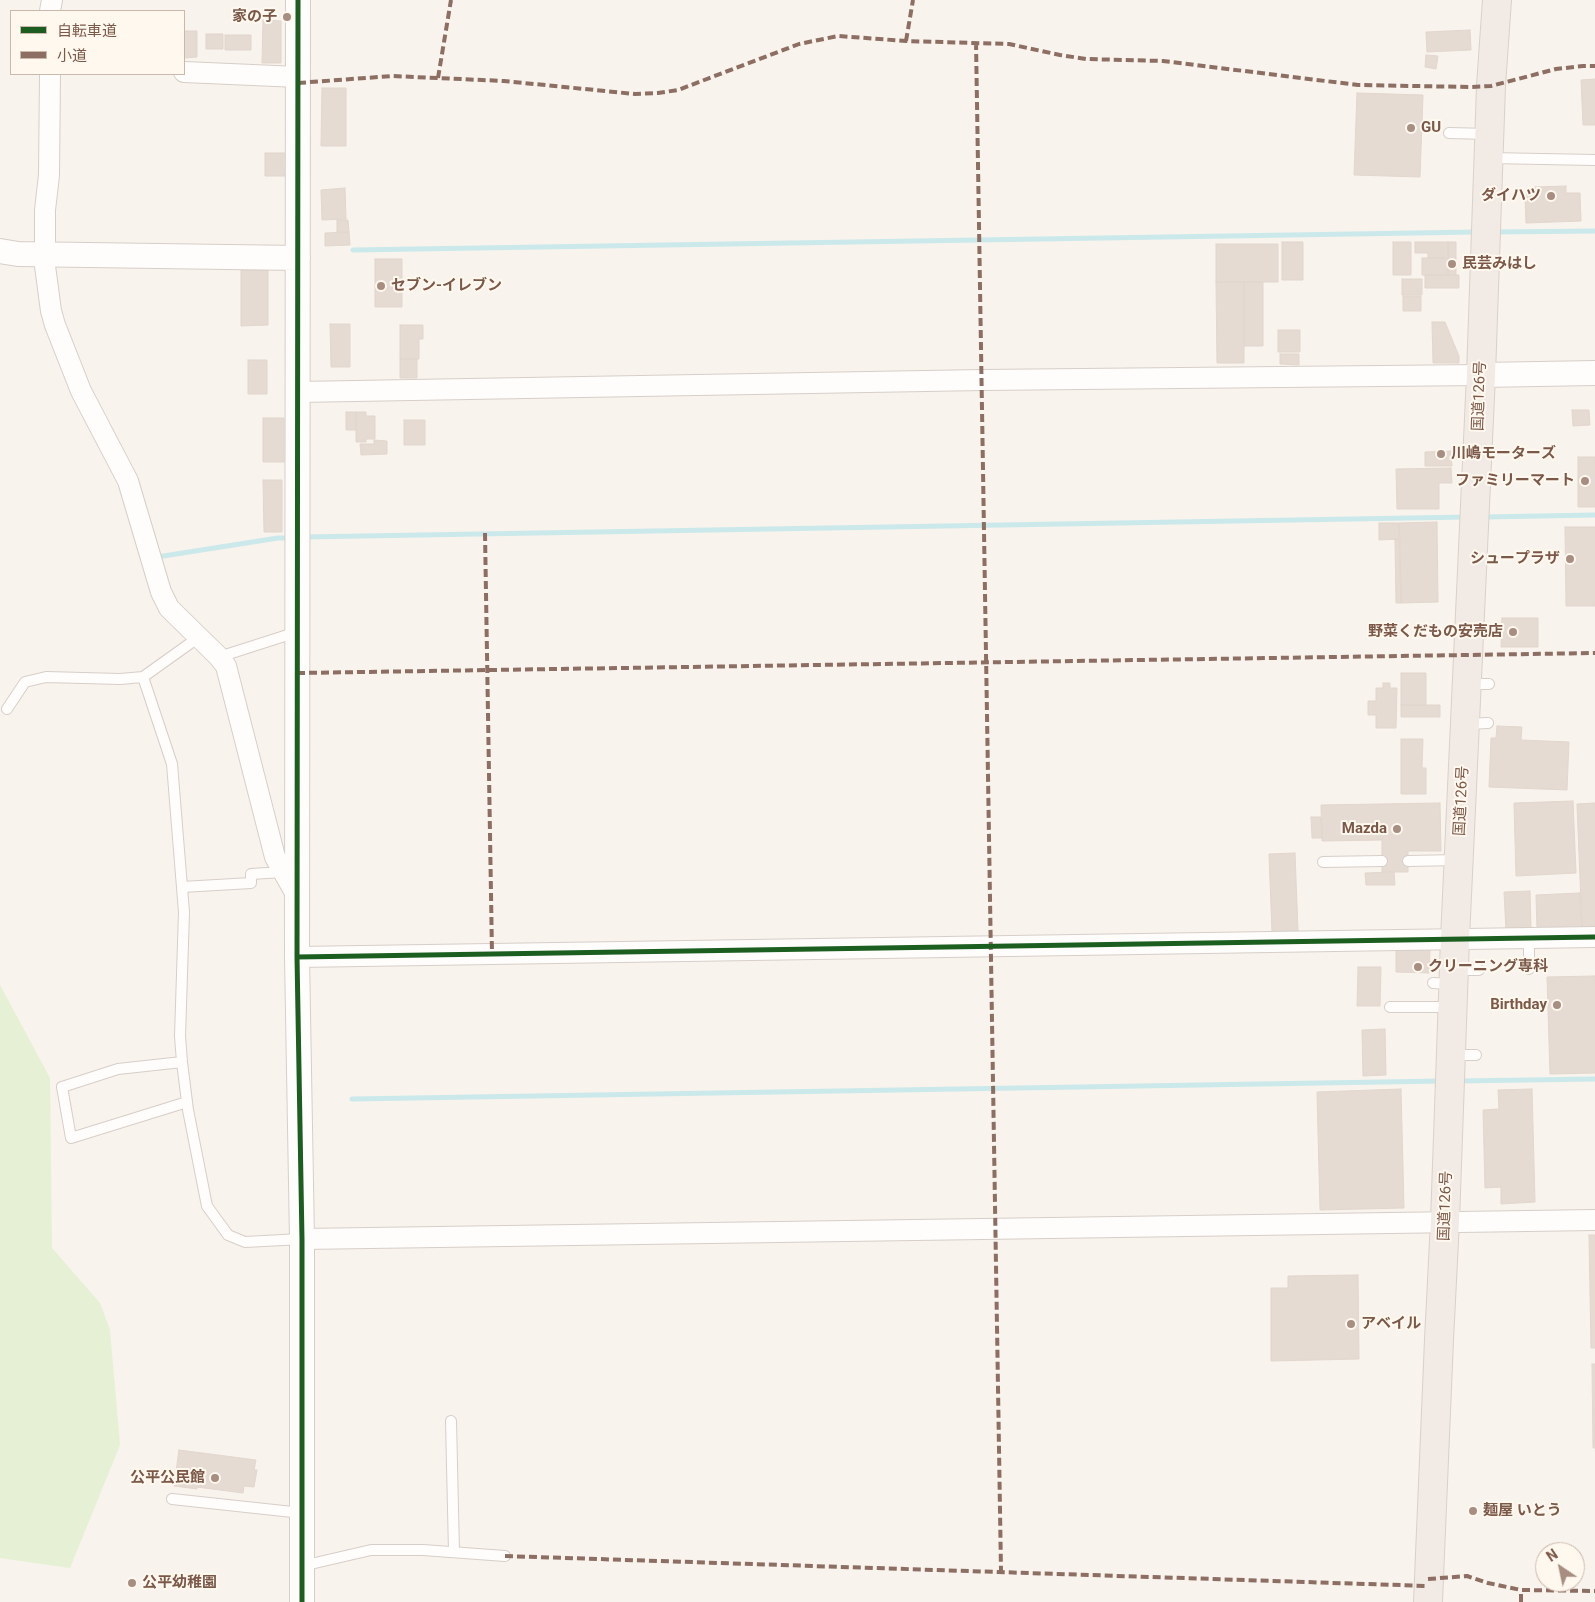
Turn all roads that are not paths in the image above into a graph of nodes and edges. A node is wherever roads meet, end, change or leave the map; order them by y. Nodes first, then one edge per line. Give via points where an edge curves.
1 (298, 0) edge
2 (1497, 0) edge
3 (185, 72) edge
4 (50, 75) edge
5 (298, 77) junction
6 (1449, 133) dead end
7 (1489, 146) junction
8 (1595, 160) edge
9 (0, 251) edge
10 (45, 255) junction
11 (298, 258) junction
12 (1595, 373) edge
13 (1481, 375) junction
14 (298, 392) junction
15 (298, 632) junction
16 (199, 638) junction
17 (220, 656) junction
18 (143, 677) junction
19 (7, 709) dead end
20 (1459, 860) junction
21 (1382, 861) dead end
22 (1408, 861) dead end
23 (1323, 862) dead end
24 (284, 872) junction
25 (182, 887) junction
26 (297, 896) junction
27 (1595, 937) edge
28 (1529, 938) junction
29 (1456, 939) junction
30 (297, 957) junction
31 (1529, 970) dead end
32 (1455, 983) junction
33 (1390, 1007) dead end
34 (182, 1062) junction
35 (187, 1102) junction
36 (1595, 1220) edge
37 (1446, 1221) junction
38 (302, 1239) junction
39 (451, 1421) dead end
40 (172, 1499) dead end
41 (302, 1512) junction
42 (454, 1552) junction
43 (505, 1556) dead end
44 (302, 1566) junction
45 (302, 1602) edge
46 (1428, 1602) edge

1 - 5 street
2 - 7 highway, 国道126号
3 - 5 street
4 - 10 street
5 - 11 street
6 - 7 lane
7 - 8 lane
7 - 13 highway, 国道126号
9 - 10 street
10 - 11 street
10 - 16 street via 51,310 80,391 128,481 161,592 169,608
11 - 14 street
12 - 13 street
13 - 14 street
13 - 20 highway, 国道126号 via 1477,724
14 - 15 street
15 - 17 lane
15 - 26 street
16 - 17 street
16 - 18 lane
17 - 24 street via 226,666 275,857
18 - 19 lane via 46,677 25,682
18 - 25 lane via 172,764
20 - 22 lane
20 - 29 highway, 国道126号
21 - 23 lane
24 - 25 lane via 251,874 251,883
24 - 26 street
25 - 34 lane
26 - 30 street
27 - 28 street
28 - 29 street
28 - 31 lane
29 - 30 street
29 - 32 highway, 国道126号
30 - 38 street
32 - 33 lane
32 - 37 highway, 国道126号 via 1464,1055
34 - 35 lane
34 - 35 lane via 118,1069 62,1087 71,1138
35 - 38 lane via 207,1206 228,1235 245,1242
36 - 37 street
37 - 38 street
37 - 46 highway, 国道126号
38 - 41 street
39 - 42 lane
40 - 41 lane
41 - 44 street
42 - 43 lane
42 - 44 lane via 371,1550
44 - 45 street

